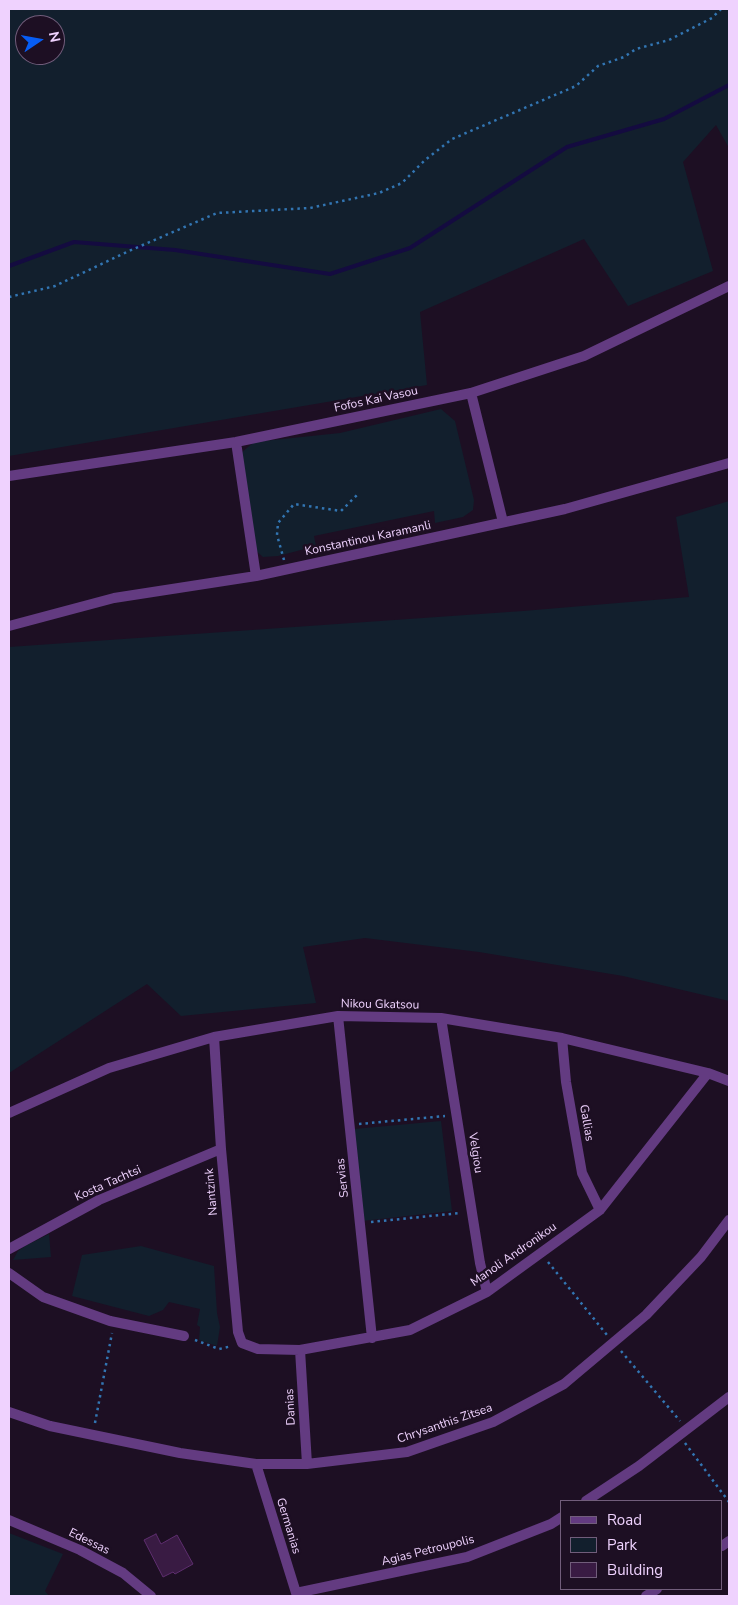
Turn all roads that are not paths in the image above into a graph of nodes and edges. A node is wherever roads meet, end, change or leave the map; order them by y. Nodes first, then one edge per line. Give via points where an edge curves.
1 (729, 286) edge
2 (471, 392) junction
3 (236, 442) junction
4 (729, 463) edge
5 (9, 476) edge
6 (503, 522) junction
7 (256, 576) junction
8 (9, 626) edge
9 (338, 1016) junction
10 (441, 1018) junction
11 (214, 1037) junction
12 (562, 1038) junction
13 (708, 1073) junction
14 (729, 1081) edge
15 (9, 1113) edge
16 (221, 1150) junction
17 (600, 1210) junction
18 (729, 1220) edge
19 (9, 1249) edge
20 (9, 1273) edge
21 (487, 1292) junction
22 (184, 1336) road end
23 (372, 1338) junction
24 (242, 1343) joint
25 (300, 1350) junction
26 (729, 1397) edge
27 (9, 1412) edge
28 (256, 1464) junction
29 (307, 1464) junction
30 (588, 1500) edge
31 (560, 1518) edge
32 (9, 1520) edge
33 (296, 1595) edge
34 (152, 1596) edge

1 - 2 street, Fofos Kai Vasou via 584,356
2 - 3 street, Fofos Kai Vasou
2 - 6 street
3 - 5 street, Fofos Kai Vasou
3 - 7 street
4 - 6 street, Konstantinou Karamanli via 564,509
6 - 7 street, Konstantinou Karamanli
7 - 8 street, Konstantinou Karamanli via 114,598
9 - 10 street, Nikou Gkatsou
9 - 11 street, Nikou Gkatsou
9 - 23 street, Servias
10 - 12 street, Nikou Gkatsou
10 - 21 street, Velgiou via 471,1212
11 - 15 street, Nikou Gkatsou via 109,1068
11 - 16 street, Nantzink
12 - 13 street, Nikou Gkatsou
12 - 17 street, Gallias via 582,1173
13 - 14 street, Nikou Gkatsou
13 - 17 street, Manoli Andronikou
16 - 19 street, Kosta Tachtsi via 99,1200
16 - 24 street, Nantzink via 238,1332
17 - 21 street, Manoli Andronikou
18 - 29 street, Chrysanthis Zitsea via 701,1258 646,1315 564,1384 493,1422 407,1452
20 - 22 street via 43,1298 115,1322
21 - 23 street, Manoli Andronikou via 410,1330
23 - 25 street, Manoli Andronikou
24 - 25 street, Manoli Andronikou via 258,1349
25 - 29 street, Danias
26 - 30 street via 640,1466
27 - 28 street, Chrysanthis Zitsea via 50,1426 92,1435
28 - 29 street, Chrysanthis Zitsea
28 - 33 street, Germanias
31 - 33 street, Agias Petroupolis via 467,1557
32 - 34 street, Edessas via 114,1568

